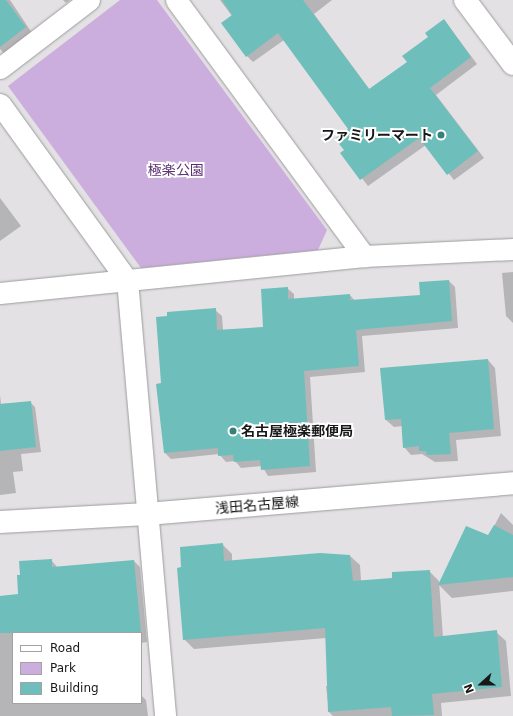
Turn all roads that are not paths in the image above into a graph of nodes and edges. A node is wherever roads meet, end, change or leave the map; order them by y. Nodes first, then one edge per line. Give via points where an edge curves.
1 (89, 0) edge
2 (176, 0) edge
3 (465, 0) edge
4 (513, 64) edge
5 (0, 68) edge
6 (0, 104) edge
7 (513, 249) edge
8 (364, 256) junction
9 (127, 280) junction
10 (0, 293) edge
11 (513, 483) edge
12 (147, 514) junction
13 (0, 522) edge
14 (165, 716) edge

1 - 5 street
2 - 8 street
3 - 4 main road
6 - 9 street
7 - 8 street
8 - 9 street
9 - 10 street
9 - 12 street
11 - 12 main road, 浅田名古屋線
12 - 13 main road, 浅田名古屋線
12 - 14 street

